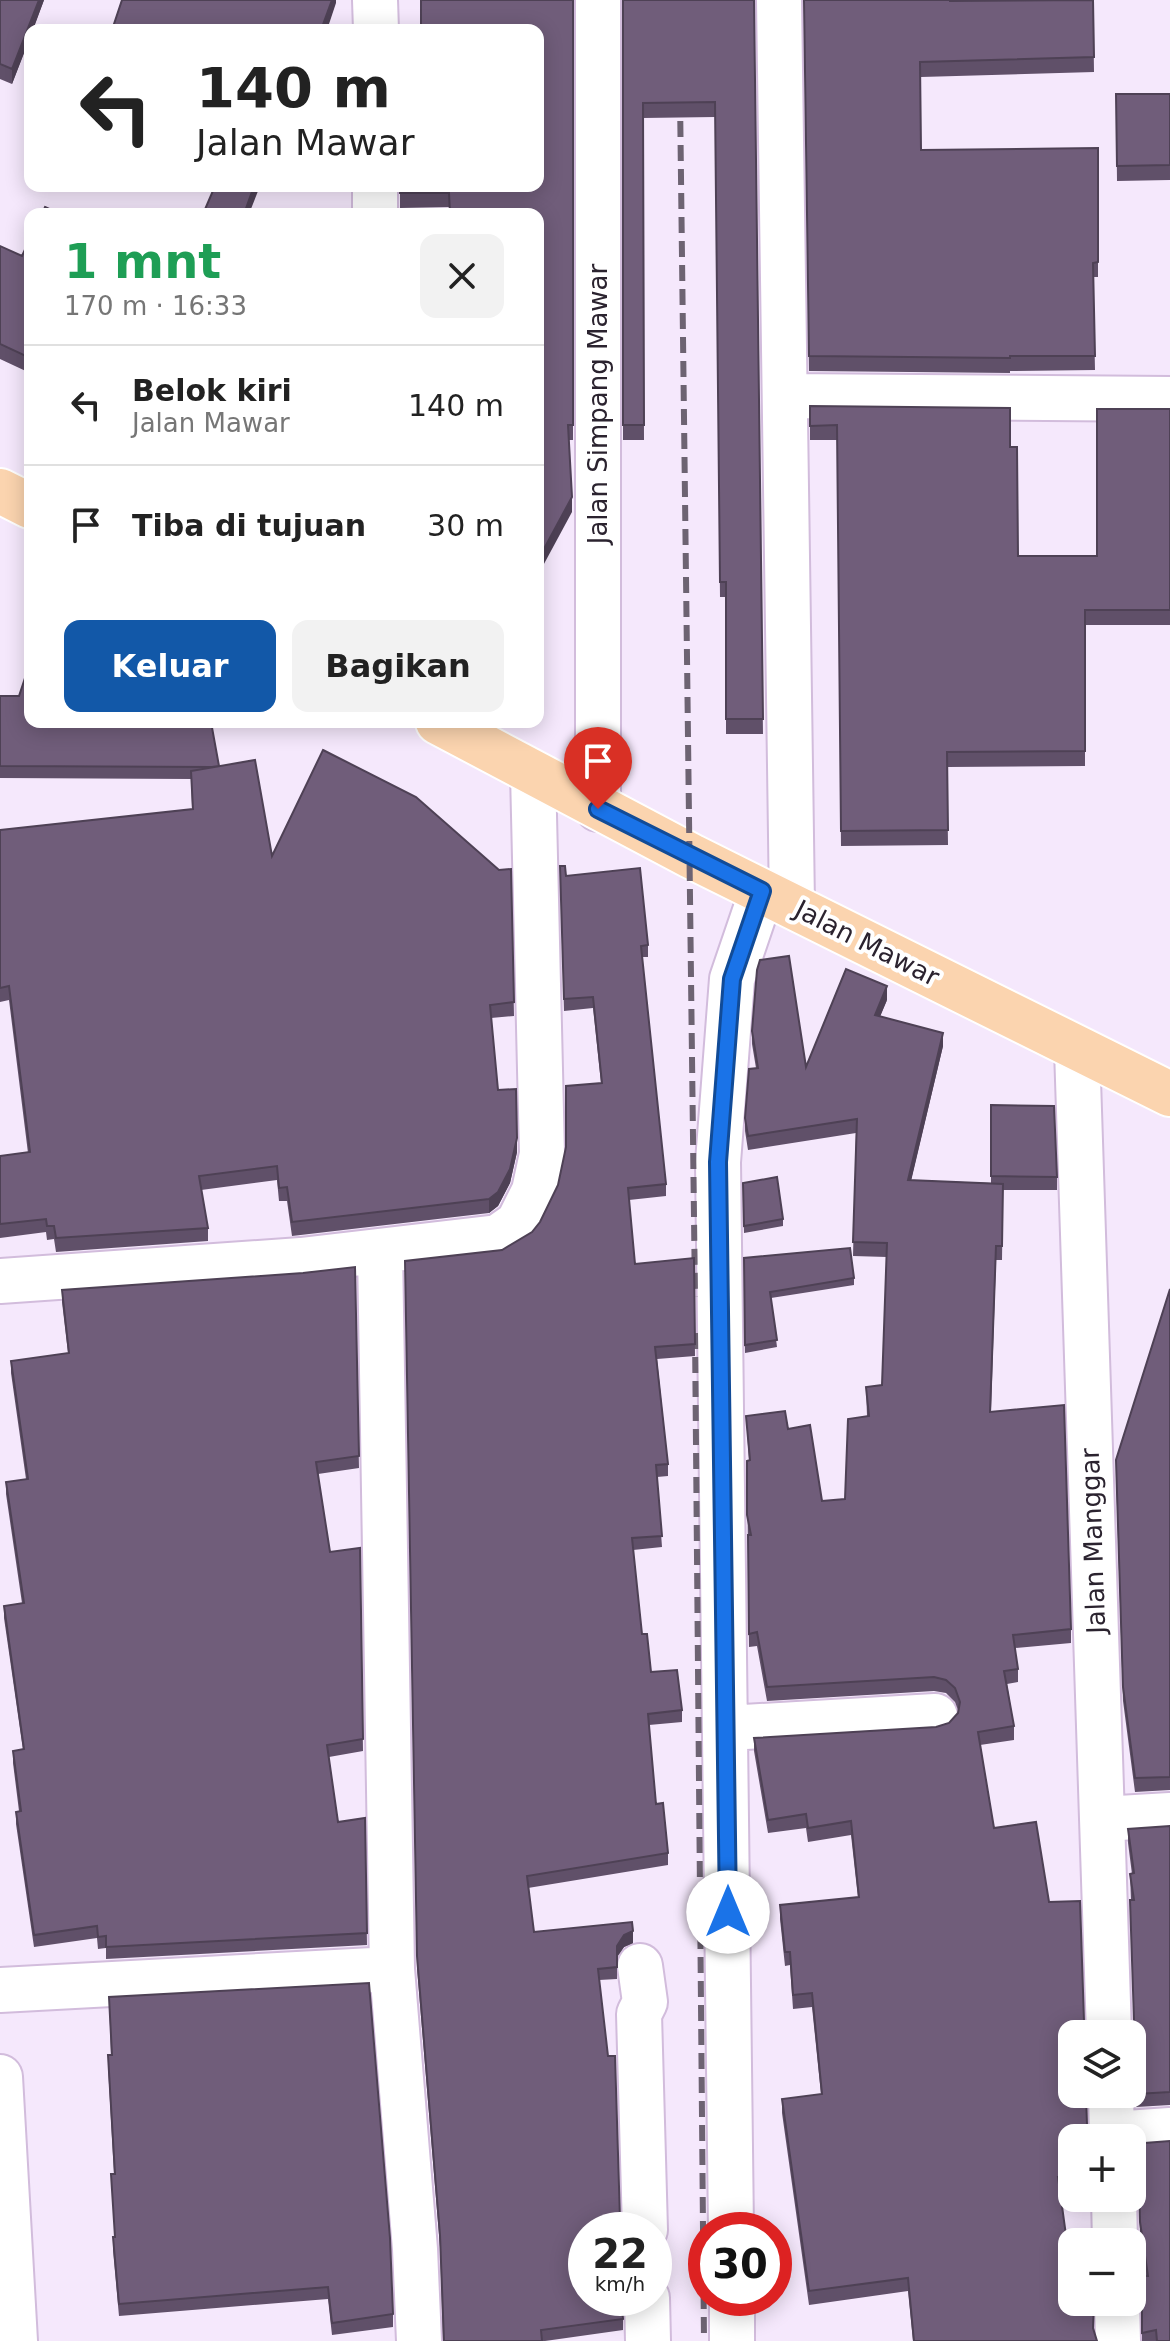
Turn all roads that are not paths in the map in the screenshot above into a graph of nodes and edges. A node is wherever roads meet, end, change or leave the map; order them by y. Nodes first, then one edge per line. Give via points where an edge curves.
1 (375, 0) edge
2 (598, 0) edge
3 (779, 0) edge
4 (376, 24) edge
5 (785, 396) junction
6 (1170, 399) edge
7 (0, 491) edge
8 (24, 503) edge
9 (449, 728) edge
10 (533, 773) junction
11 (598, 809) junction
12 (777, 898) junction
13 (1077, 1049) junction
14 (1170, 1094) edge
15 (380, 1251) junction
16 (0, 1281) edge
17 (935, 1716) dead end
18 (727, 1728) junction
19 (1170, 1815) edge
20 (1102, 1819) junction
21 (640, 1966) dead end
22 (392, 1969) junction
23 (0, 1990) edge
24 (1109, 2020) edge
25 (0, 2077) edge
26 (1111, 2122) edge
27 (1170, 2130) edge
28 (644, 2212) edge
29 (731, 2212) edge
30 (647, 2316) edge
31 (732, 2316) edge
32 (1117, 2316) edge
33 (15, 2341) edge
34 (419, 2341) edge
35 (648, 2341) edge
36 (732, 2341) edge
37 (1118, 2341) edge

1 - 4 street
2 - 11 street, Jalan Simpang Mawar
3 - 5 street
5 - 6 street
5 - 12 street
7 - 8 main road
9 - 10 main road, Jalan Mawar
10 - 11 main road, Jalan Mawar
10 - 15 street via 542,1154 534,1191 518,1223 498,1237
11 - 12 main road, Jalan Mawar
12 - 13 main road, Jalan Mawar
12 - 18 street via 732,979 718,1162
13 - 14 main road, Jalan Mawar
13 - 20 street, Jalan Manggar
15 - 16 street
15 - 22 street
17 - 18 street
18 - 29 street
19 - 20 street
20 - 24 street, Jalan Manggar
21 - 28 street via 645,2002 639,2014
22 - 23 street
22 - 34 street
25 - 33 street
26 - 27 street
30 - 35 street
31 - 36 street
32 - 37 street

